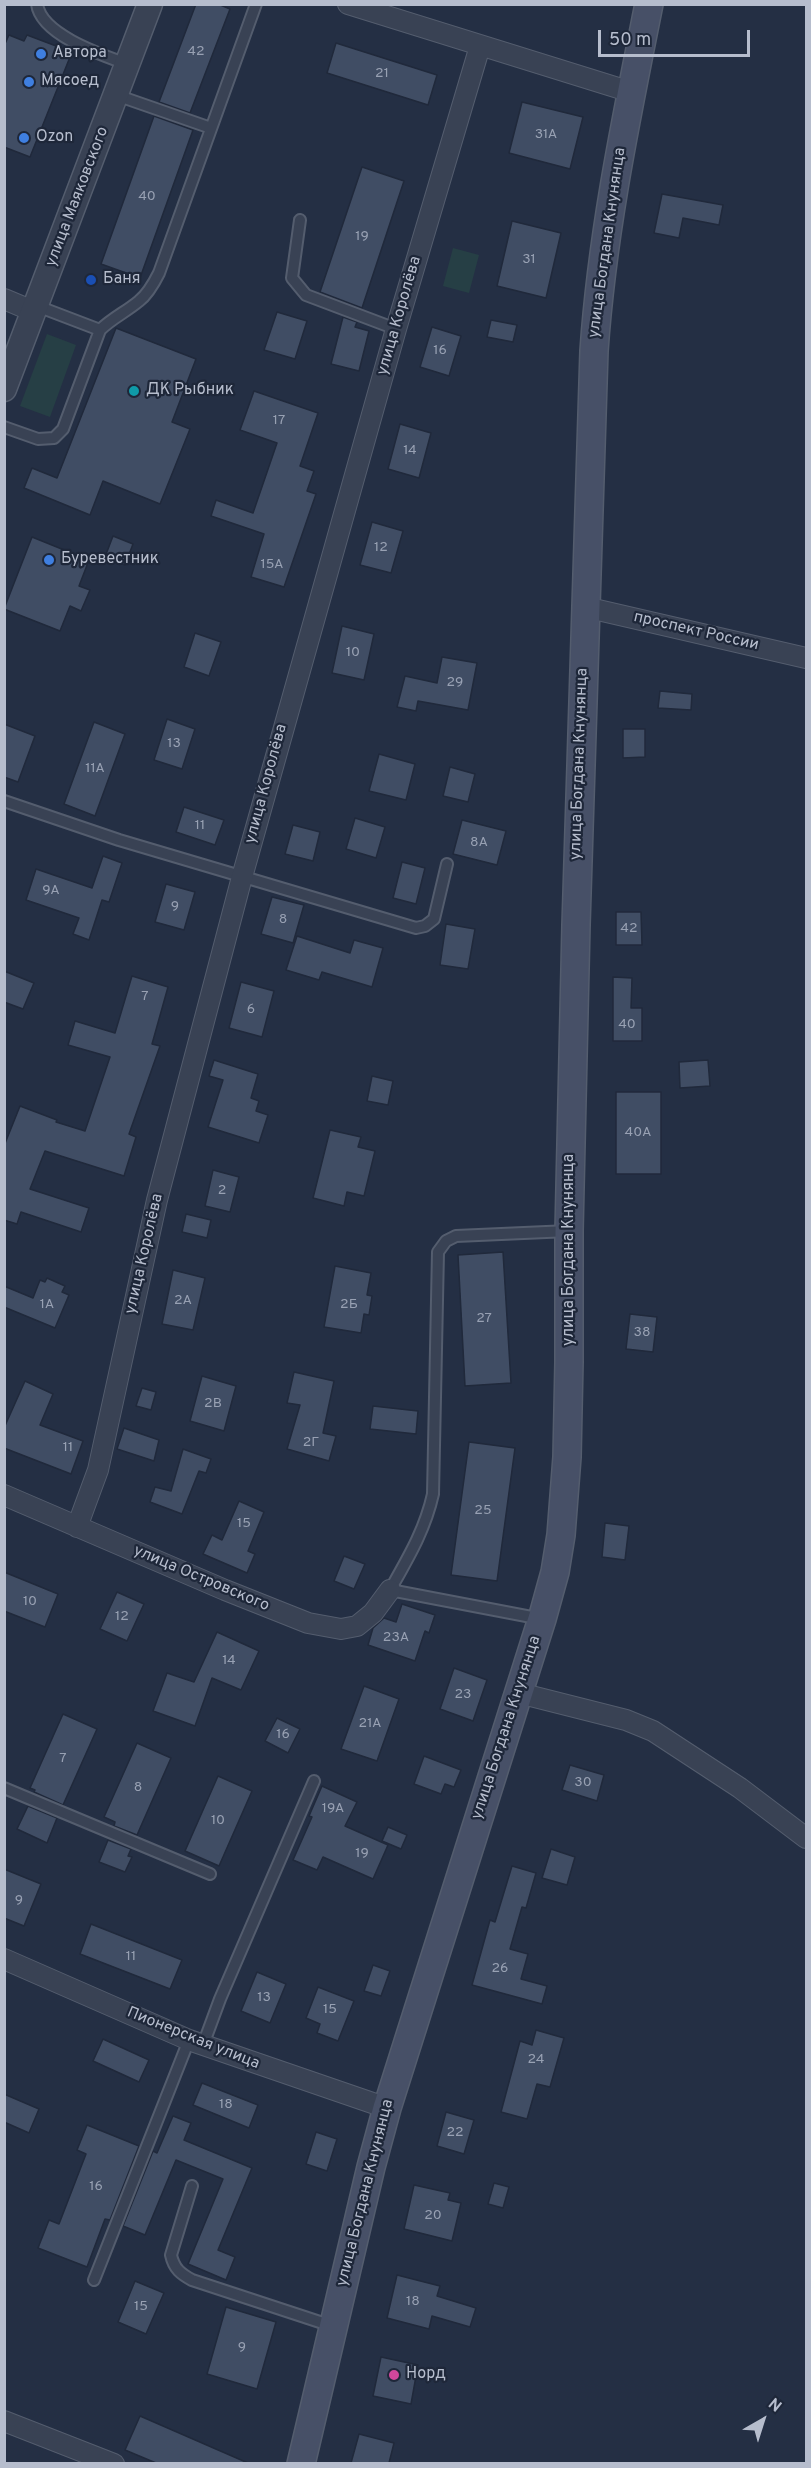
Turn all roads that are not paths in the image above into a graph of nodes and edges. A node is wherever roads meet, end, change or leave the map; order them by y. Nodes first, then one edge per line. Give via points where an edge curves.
1 (37, 4) edge
2 (150, 4) edge
3 (256, 4) edge
4 (650, 4) edge
5 (357, 6) edge
6 (480, 46) junction
7 (128, 64) junction
8 (631, 92) junction
9 (116, 95) junction
10 (211, 128) junction
11 (300, 220) dead end
12 (4, 299) edge
13 (36, 309) junction
14 (396, 329) junction
15 (100, 330) junction
16 (4, 389) edge
17 (4, 427) edge
18 (585, 607) junction
19 (807, 657) edge
20 (4, 801) edge
21 (447, 864) dead end
22 (242, 877) junction
23 (569, 1231) junction
24 (4, 1495) edge
25 (77, 1527) junction
26 (390, 1590) junction
27 (542, 1619) junction
28 (519, 1693) junction
29 (314, 1781) dead end
30 (4, 1788) edge
31 (807, 1838) edge
32 (210, 1874) dead end
33 (4, 1959) edge
34 (196, 2043) junction
35 (387, 2109) junction
36 (192, 2186) dead end
37 (94, 2280) dead end
38 (334, 2327) junction
39 (4, 2421) edge
40 (114, 2463) edge
41 (301, 2463) edge

1 - 7 lane via 50,27 92,51
2 - 7 street, улица Маяковского
3 - 10 lane
4 - 8 main road, улица Богдана Кнунянца
5 - 6 street
6 - 8 street
6 - 14 street, улица Королёва
7 - 9 street, улица Маяковского
8 - 18 main road, улица Богдана Кнунянца via 597,300
9 - 10 lane
9 - 13 street, улица Маяковского
10 - 15 lane via 159,273 141,300
11 - 14 lane via 292,278 306,295
12 - 13 street
13 - 15 lane
13 - 16 street, улица Маяковского
14 - 22 street, улица Королёва
15 - 17 lane via 63,429 54,438 38,439
18 - 19 street, проспект России
18 - 23 main road, улица Богдана Кнунянца
20 - 22 lane
21 - 22 lane via 434,919 425,927 416,928
22 - 25 street, улица Королёва via 157,1200 98,1470
23 - 26 lane via 456,1236 438,1252 433,1494 418,1543
23 - 27 main road, улица Богдана Кнунянца via 565,1499 555,1572
24 - 25 street, улица Островского
25 - 26 street, улица Островского via 308,1623 341,1629 357,1626 373,1613
26 - 27 lane
27 - 28 main road, улица Богдана Кнунянца
28 - 31 street via 626,1720 653,1731
28 - 35 main road, улица Богдана Кнунянца
29 - 34 lane via 220,1998
30 - 32 lane
33 - 34 street, Пионерская улица
34 - 35 street, Пионерская улица
34 - 37 lane
35 - 38 main road, улица Богдана Кнунянца
36 - 38 lane via 171,2255 181,2274
38 - 41 main road, улица Богдана Кнунянца
39 - 40 street

